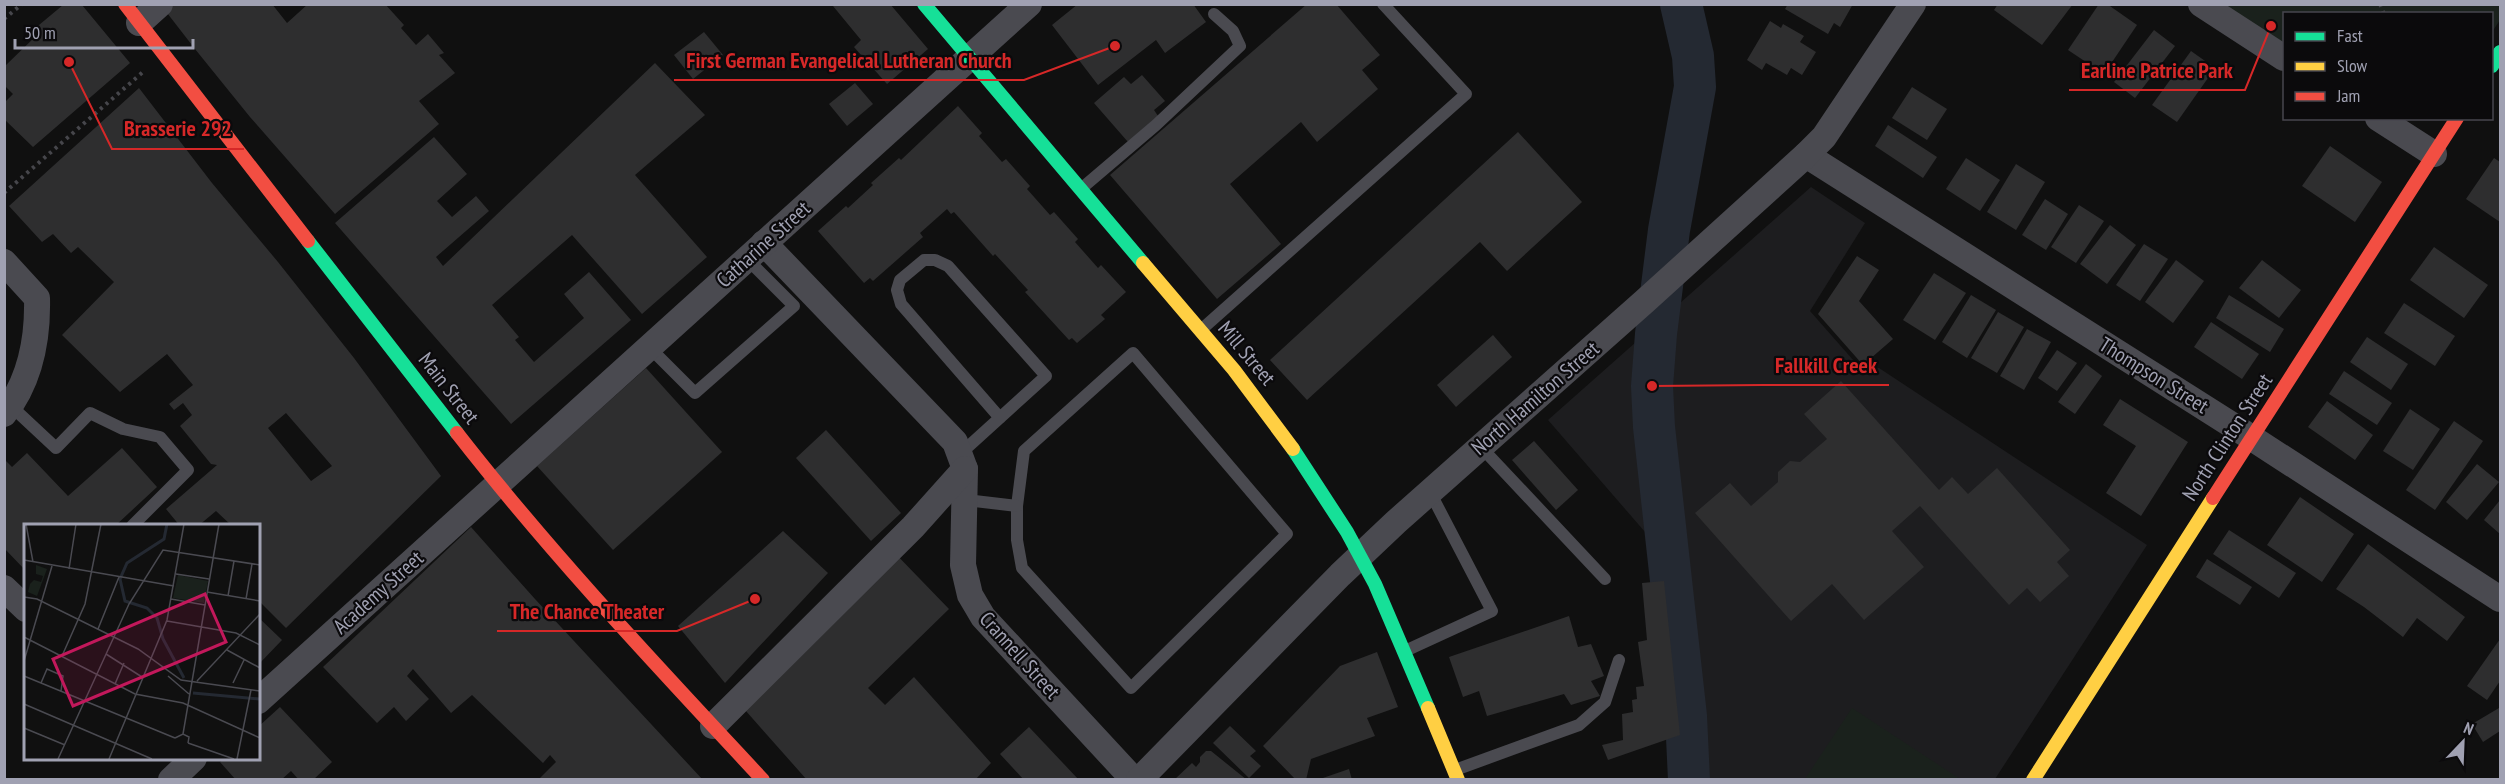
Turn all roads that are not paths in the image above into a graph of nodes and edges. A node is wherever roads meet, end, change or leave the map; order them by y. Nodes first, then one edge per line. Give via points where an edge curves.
1 (160, 4) edge
2 (924, 4) edge
3 (1029, 4) edge
4 (1383, 4) edge
5 (1913, 4) edge
6 (2201, 4) edge
7 (132, 14) edge
8 (1214, 14) dead end
9 (2283, 57) edge
10 (970, 58) junction
11 (2381, 120) edge
12 (2456, 120) edge
13 (2434, 154) junction
14 (1806, 155) junction
15 (1081, 189) junction
16 (756, 251) junction
17 (4, 262) edge
18 (1201, 330) junction
19 (649, 347) junction
20 (8, 410) edge
21 (1000, 418) junction
22 (2252, 438) junction
23 (1480, 446) junction
24 (962, 462) junction
25 (497, 484) junction
26 (1430, 492) junction
27 (966, 500) junction
28 (1017, 506) junction
29 (134, 524) edge
30 (1360, 556) junction
31 (1605, 579) dead end
32 (4, 588) edge
33 (2500, 599) edge
34 (24, 607) edge
35 (1405, 651) junction
36 (1619, 660) dead end
37 (260, 699) edge
38 (713, 726) junction
39 (1456, 775) edge
40 (763, 780) edge
41 (1137, 780) edge
42 (2033, 780) edge

1 - 7 street
2 - 10 main road, Mill Street
3 - 10 street, Catharine Street
4 - 18 lane via 1467,94
5 - 14 street, North Hamilton Street via 1824,136
6 - 9 street
7 - 25 main road, Main Street
8 - 15 lane via 1233,30 1240,46
10 - 15 main road, Mill Street
10 - 16 street, Catharine Street
11 - 13 street
12 - 13 main road, North Clinton Street
13 - 22 main road, North Clinton Street
14 - 22 street, Thompson Street
14 - 23 street, North Hamilton Street
15 - 18 main road, Mill Street
16 - 19 street, Catharine Street
16 - 19 lane via 794,306 695,393
16 - 24 street via 955,442
17 - 20 street via 37,298 38,321 32,355
18 - 30 main road, Mill Street via 1285,436
19 - 25 street, Catharine Street
20 - 29 lane via 56,448 90,413 123,429 160,437 189,470
21 - 21 lane via 1046,376 948,266 924,260 900,280 897,290 901,304
21 - 24 lane
22 - 33 street, Thompson Street
22 - 42 main road, North Clinton Street
23 - 26 street, North Hamilton Street
23 - 31 lane
24 - 27 street, Crannell Street
24 - 38 street via 905,535
25 - 37 street, Academy Street
25 - 38 main road, Main Street
26 - 30 street, North Hamilton Street
26 - 35 lane via 1492,611
27 - 28 lane
27 - 41 street, Crannell Street via 963,565 970,596 982,617
28 - 28 lane via 1022,568 1131,688 1287,534 1133,353 1024,451
30 - 35 main road, Mill Street
30 - 41 street, North Hamilton Street
32 - 34 street
35 - 39 main road, Mill Street
36 - 39 lane via 1605,702 1579,725
38 - 40 main road, Main Street

